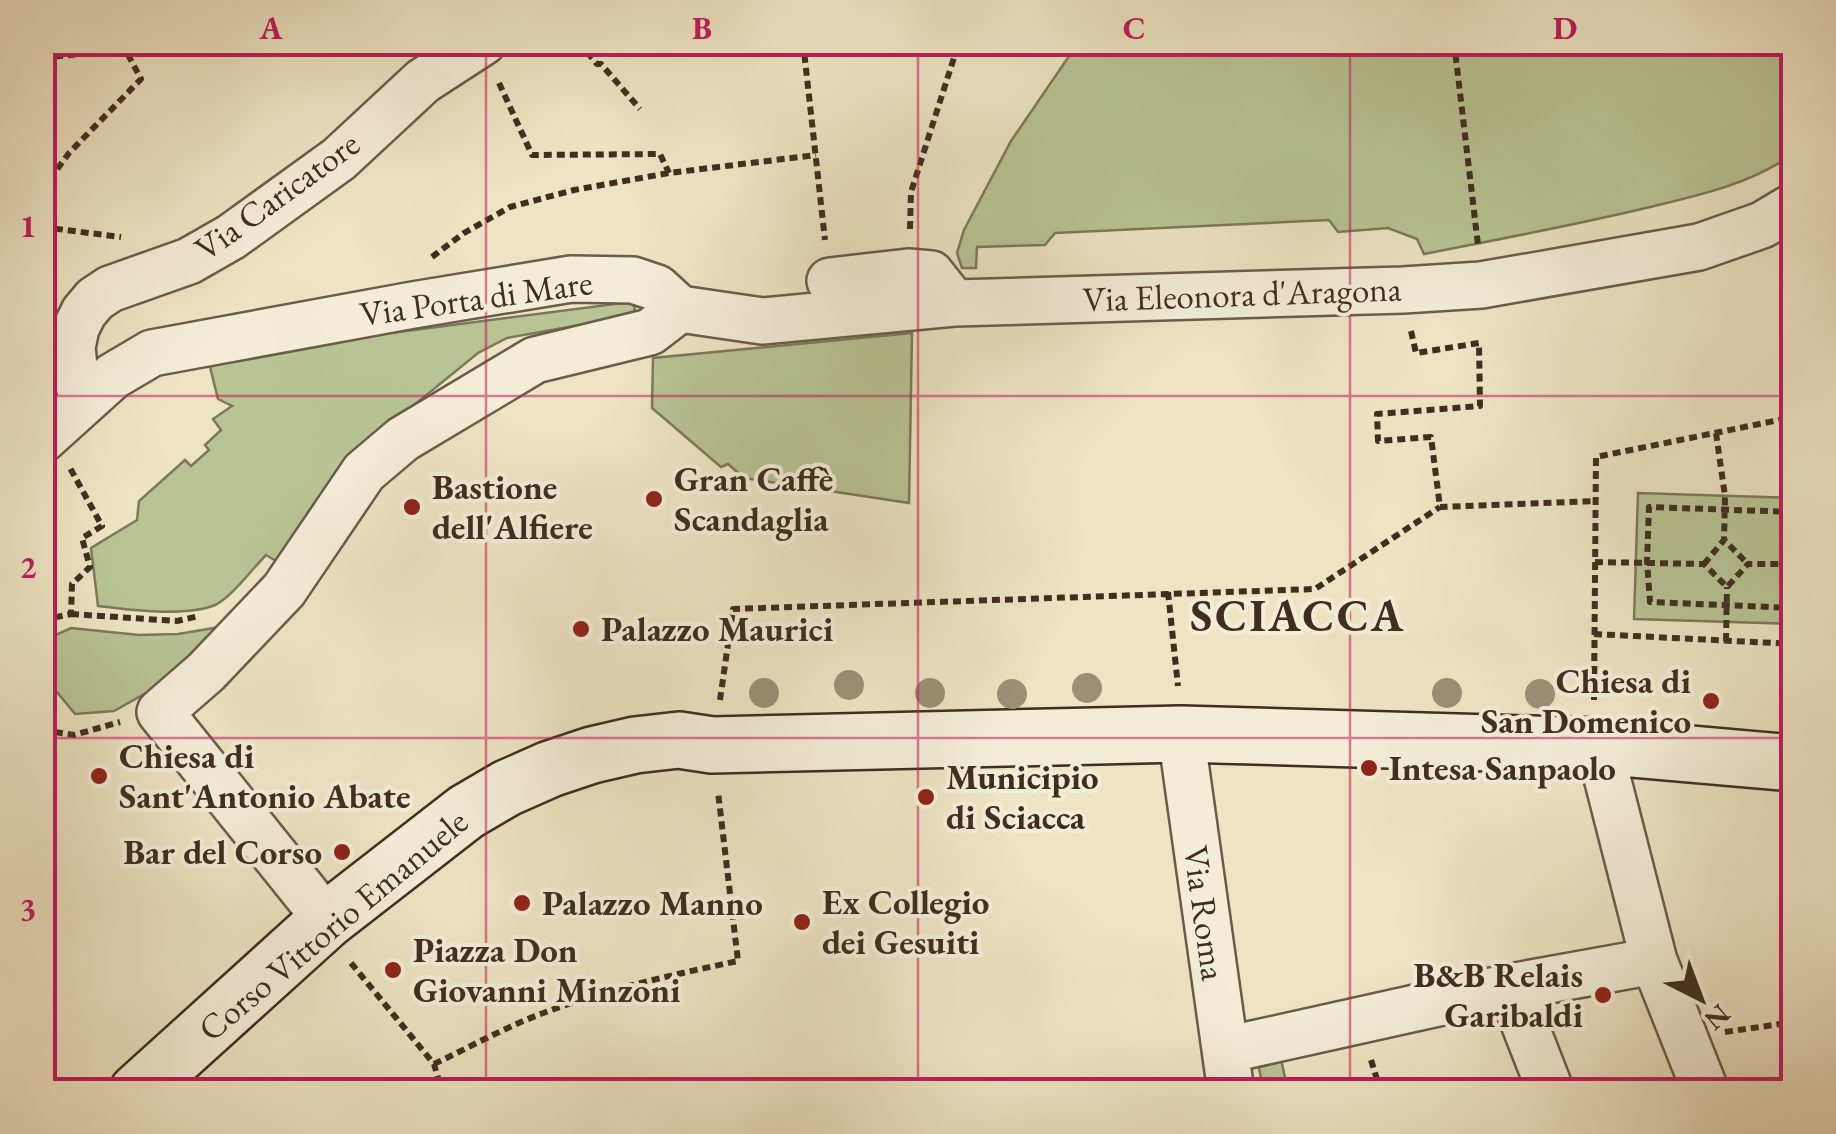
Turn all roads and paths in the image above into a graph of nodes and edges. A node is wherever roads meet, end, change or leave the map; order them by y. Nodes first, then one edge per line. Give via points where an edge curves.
1 (132, 42) edge
2 (579, 42) edge
3 (803, 42) edge
4 (958, 42) edge
5 (1454, 42) edge
6 (482, 43) edge
7 (125, 49) junction
8 (42, 58) edge
9 (640, 110) dead end
10 (816, 155) junction
11 (669, 173) junction
12 (42, 190) edge
13 (1794, 206) edge
14 (908, 272) junction
15 (830, 281) joint
16 (1481, 285) junction
17 (1404, 290) junction
18 (954, 302) junction
19 (413, 305) junction
20 (680, 309) junction
21 (84, 402) junction
22 (1794, 418) edge
23 (1716, 433) junction
24 (47, 436) edge
25 (1596, 502) junction
26 (1440, 507) junction
27 (1726, 510) junction
28 (1794, 512) edge
29 (1724, 540) junction
30 (1595, 562) junction
31 (1648, 562) junction
32 (1704, 564) junction
33 (1748, 564) junction
34 (1794, 564) edge
35 (1727, 587) junction
36 (1168, 592) junction
37 (1727, 605) junction
38 (1794, 608) edge
39 (71, 614) junction
40 (207, 614) dead end
41 (42, 620) edge
42 (1594, 634) junction
43 (1726, 641) junction
44 (1794, 644) edge
45 (160, 712) junction
46 (716, 724) junction
47 (42, 730) edge
48 (1180, 734) junction
49 (1599, 746) junction
50 (1794, 763) edge
51 (327, 920) junction
52 (1654, 961) junction
53 (1510, 988) junction
54 (1794, 1022) edge
55 (1684, 1039) junction
56 (434, 1064) junction
57 (1228, 1071) edge
58 (137, 1092) edge
59 (442, 1092) edge
60 (1551, 1092) edge
61 (1706, 1092) edge

1 - 7 path
2 - 9 path
3 - 10 path
4 - 14 path via 911,192
5 - 16 path
6 - 11 path via 532,156 660,154
6 - 21 street, Via Caricatore via 422,81 338,159 231,237 95,299 72,348
7 - 8 path
7 - 12 path via 141,79
10 - 11 path
10 - 15 path
11 - 19 path via 510,207 410,274
13 - 16 street, Via Eleonora d'Aragona via 1699,247
14 - 15 street
14 - 18 street via 931,274
16 - 17 street, Via Eleonora d'Aragona
17 - 18 street, Via Eleonora d'Aragona
17 - 26 path via 1416,353 1479,343 1480,406 1376,414 1378,441 1431,437
18 - 20 street, Via Eleonora d'Aragona via 762,321
19 - 20 street, Via Porta di Mare via 571,279 633,280 656,288
19 - 21 street, Via Porta di Mare via 152,353
20 - 45 street, Via Porta di Mare via 650,332 534,360 403,439 364,472 261,616
21 - 24 street
22 - 23 path
23 - 25 path via 1596,458
23 - 27 path
24 - 39 path via 102,526 82,538 90,567 72,584
25 - 26 path
25 - 30 path
26 - 36 path via 1315,588
27 - 28 path
27 - 29 path
27 - 31 path via 1650,507
29 - 32 path
29 - 33 path
30 - 31 path
30 - 42 path
31 - 32 path
31 - 37 path via 1650,602
32 - 35 path
33 - 34 path
33 - 35 path
35 - 37 path
36 - 46 path via 733,609
36 - 48 path
37 - 38 path
37 - 43 path
39 - 40 path via 177,621
39 - 41 path
42 - 43 path
42 - 49 path
43 - 44 path
45 - 47 path via 74,735
45 - 51 street
46 - 48 street, Corso Vittorio Emanuele
46 - 51 street, Corso Vittorio Emanuele via 678,740 592,755 507,788
46 - 56 path via 738,961 534,1016
48 - 49 street, Corso Vittorio Emanuele
48 - 57 street, Via Roma
49 - 50 street, Corso Vittorio Emanuele
49 - 52 street
51 - 56 path via 339,948
51 - 58 street, Corso Vittorio Emanuele
52 - 53 street
52 - 55 street
53 - 57 street via 1369,1018
53 - 60 street
54 - 55 path
55 - 61 street
56 - 59 path

